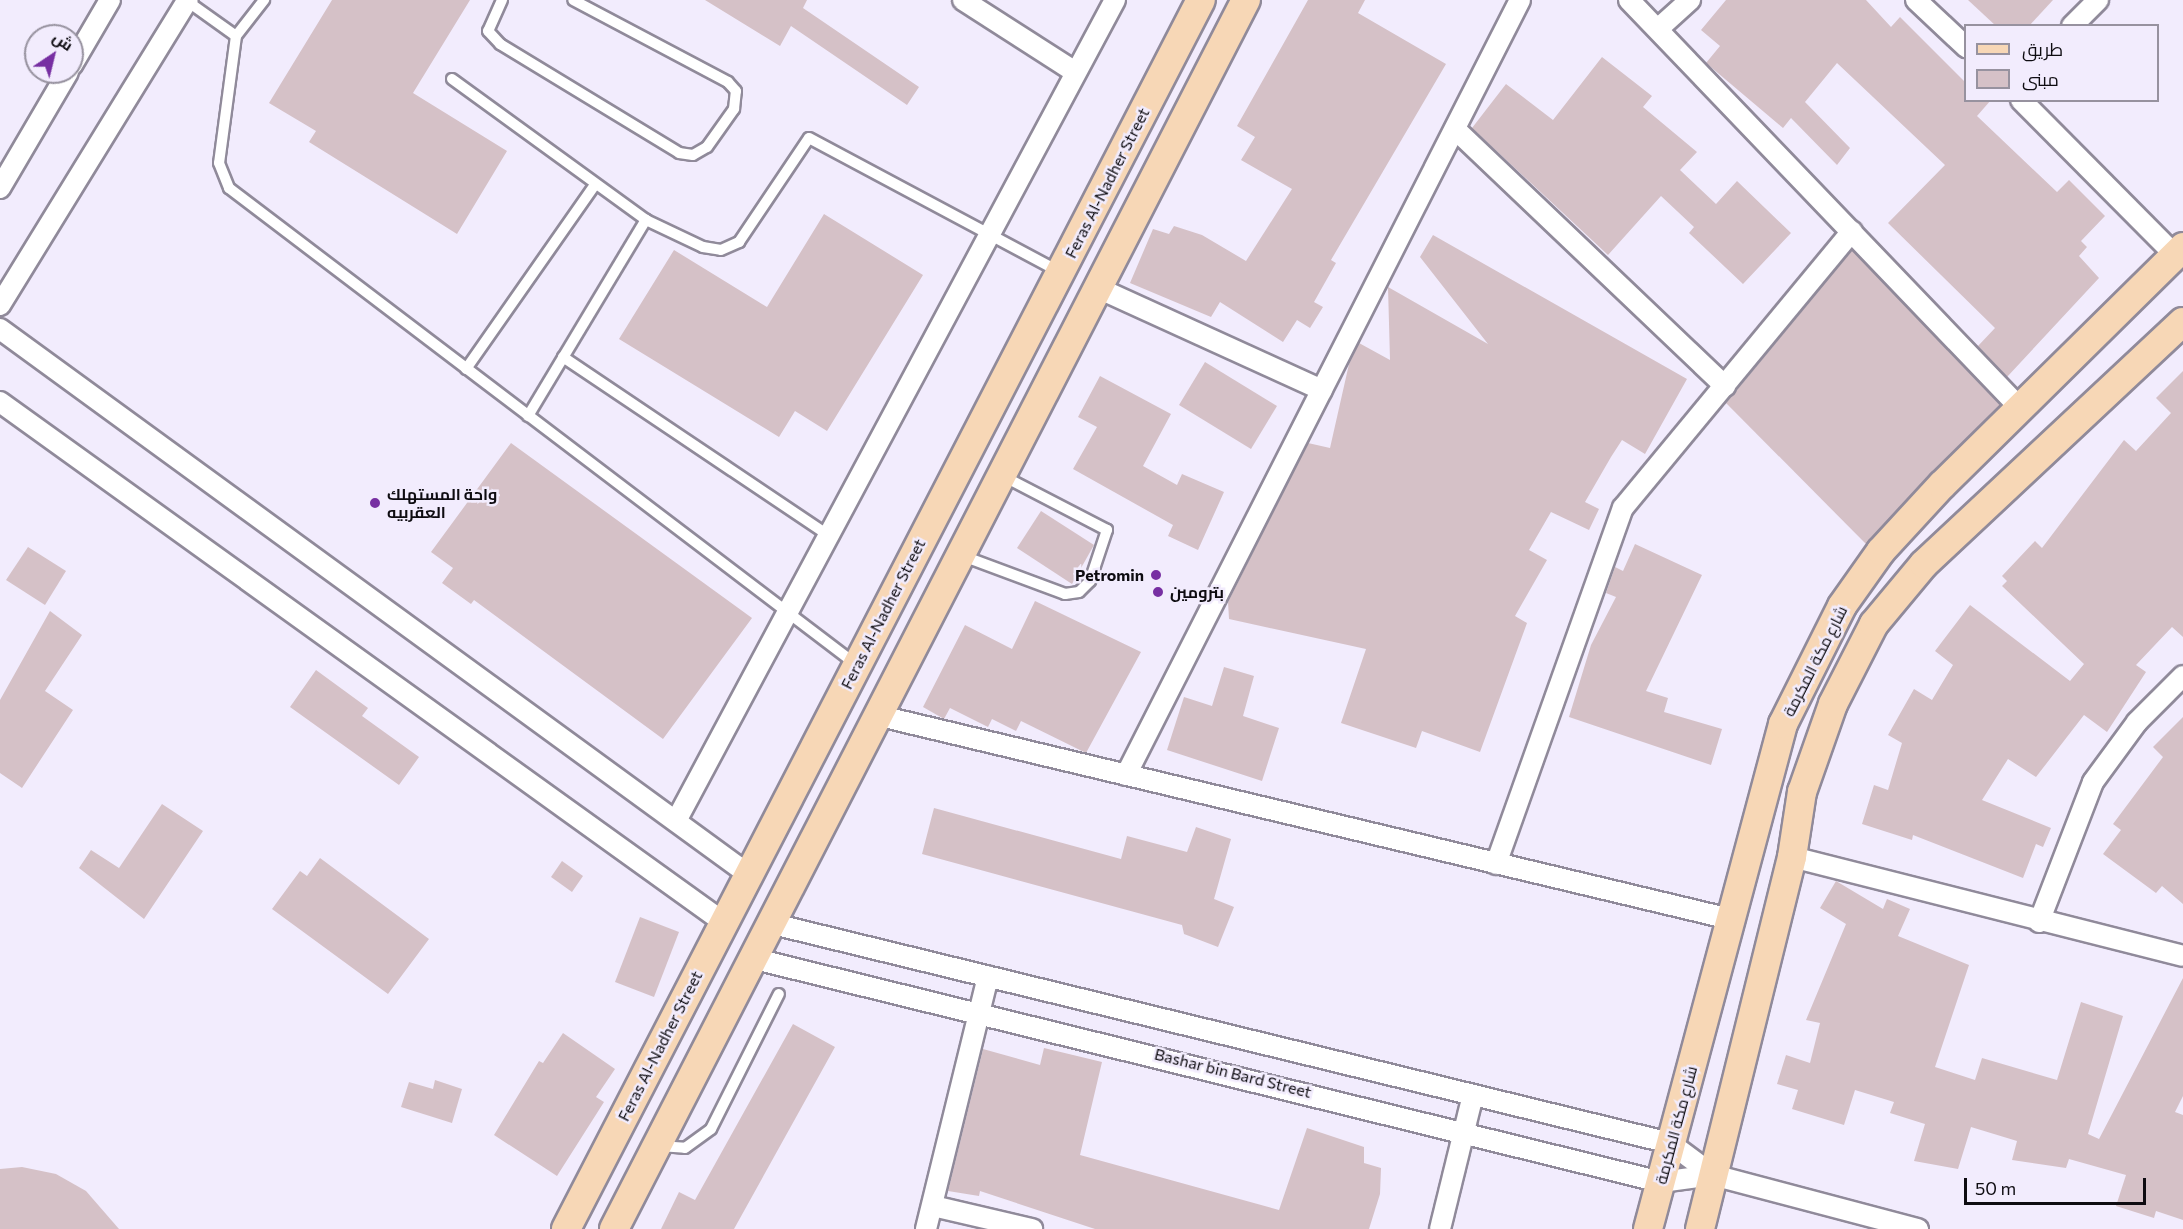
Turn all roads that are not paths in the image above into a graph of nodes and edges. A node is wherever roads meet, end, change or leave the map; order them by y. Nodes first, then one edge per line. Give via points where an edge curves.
1 (110, 0) edge
2 (264, 0) edge
3 (502, 0) edge
4 (573, 0) edge
5 (963, 0) edge
6 (1115, 0) edge
7 (1201, 0) edge
8 (1246, 0) edge
9 (1520, 0) edge
10 (1629, 0) edge
11 (1690, 0) edge
12 (1916, 0) edge
13 (2098, 0) edge
14 (187, 1) edge
15 (2074, 24) edge
16 (1659, 28) junction
17 (236, 36) junction
18 (84, 44) edge
19 (1964, 46) edge
20 (1075, 72) junction
21 (452, 79) dead end
22 (61, 84) edge
23 (2023, 102) edge
24 (1455, 129) junction
25 (595, 186) junction
26 (0, 188) edge
27 (646, 220) junction
28 (1852, 231) junction
29 (989, 233) junction
30 (2179, 251) edge
31 (1060, 272) junction
32 (1098, 288) junction
33 (0, 305) edge
34 (2183, 322) edge
35 (0, 329) edge
36 (563, 357) junction
37 (466, 369) junction
38 (1725, 386) junction
39 (1322, 390) junction
40 (0, 402) edge
41 (2020, 408) junction
42 (528, 416) junction
43 (1001, 475) junction
44 (828, 535) junction
45 (960, 555) junction
46 (786, 616) junction
47 (857, 665) junction
48 (2183, 676) edge
49 (876, 715) junction
50 (1126, 775) junction
51 (676, 821) junction
52 (1792, 857) junction
53 (1496, 864) junction
54 (748, 874) junction
55 (1730, 920) junction
56 (723, 922) junction
57 (2039, 922) junction
58 (769, 923) junction
59 (2183, 956) edge
60 (751, 958) junction
61 (988, 977) junction
62 (779, 994) dead end
63 (980, 1011) junction
64 (1473, 1095) junction
65 (1464, 1131) junction
66 (1670, 1143) junction
67 (656, 1146) junction
68 (1713, 1175) junction
69 (1661, 1182) junction
70 (933, 1206) junction
71 (566, 1229) edge
72 (614, 1229) edge
73 (926, 1229) edge
74 (1032, 1229) edge
75 (1440, 1229) edge
76 (1648, 1229) edge
77 (1700, 1229) edge
78 (1918, 1229) edge

1 - 18 street
2 - 17 lane
3 - 4 lane via 488,31 500,45 679,153 693,155 707,147 734,109 736,91 728,82
5 - 20 street
6 - 20 street
7 - 31 street, Feras Al-Nadher Street
8 - 32 street
9 - 24 street
10 - 16 street
11 - 16 street
12 - 19 street
13 - 15 street
14 - 17 lane
14 - 33 street
16 - 28 street
17 - 37 lane via 219,163 229,188
20 - 29 street
21 - 25 lane
22 - 26 street
23 - 30 street
24 - 38 street
24 - 39 street
25 - 27 lane
25 - 37 lane
27 - 29 lane via 703,247 721,250 739,242 809,138
27 - 36 lane
28 - 38 street
28 - 41 street
29 - 31 lane
29 - 44 street
30 - 41 street, شارع مكة المكرمة
31 - 47 street, Feras Al-Nadher Street
32 - 39 street
32 - 43 street
34 - 52 street via 1924,564 1874,624 1833,704 1802,792
35 - 51 street
36 - 42 lane
36 - 44 lane
37 - 42 lane
38 - 53 street via 1623,508
39 - 50 street
40 - 56 street
41 - 55 street, شارع مكة المكرمة via 1881,551 1842,606 1783,724
42 - 46 lane
43 - 45 street
43 - 45 lane via 1107,530 1090,580 1079,592 1065,594
44 - 46 street
45 - 49 street
46 - 47 lane
46 - 51 street
47 - 54 street, Feras Al-Nadher Street
48 - 57 street via 2137,722 2093,782
49 - 50 street
49 - 58 street
50 - 53 street
51 - 54 street
52 - 57 street
52 - 68 street
53 - 55 street
54 - 56 street, Feras Al-Nadher Street
55 - 66 street, شارع مكة المكرمة
56 - 71 street, Feras Al-Nadher Street
57 - 59 street
58 - 60 street
58 - 61 street, Bashar bin Bard Street
60 - 63 street, Bashar bin Bard Street
60 - 67 street
61 - 63 street
61 - 64 street, Bashar bin Bard Street
62 - 67 lane via 711,1129 686,1148
63 - 65 street, Bashar bin Bard Street
63 - 70 street
64 - 65 street
64 - 66 street, Bashar bin Bard Street
65 - 69 street, Bashar bin Bard Street
65 - 75 street
66 - 68 street, Bashar bin Bard Street
66 - 69 street, شارع مكة المكرمة
67 - 72 street
68 - 69 street, Bashar bin Bard Street
68 - 77 street
68 - 78 street, Bashar bin Bard Street
69 - 76 street, شارع مكة المكرمة
70 - 73 street
70 - 74 street

